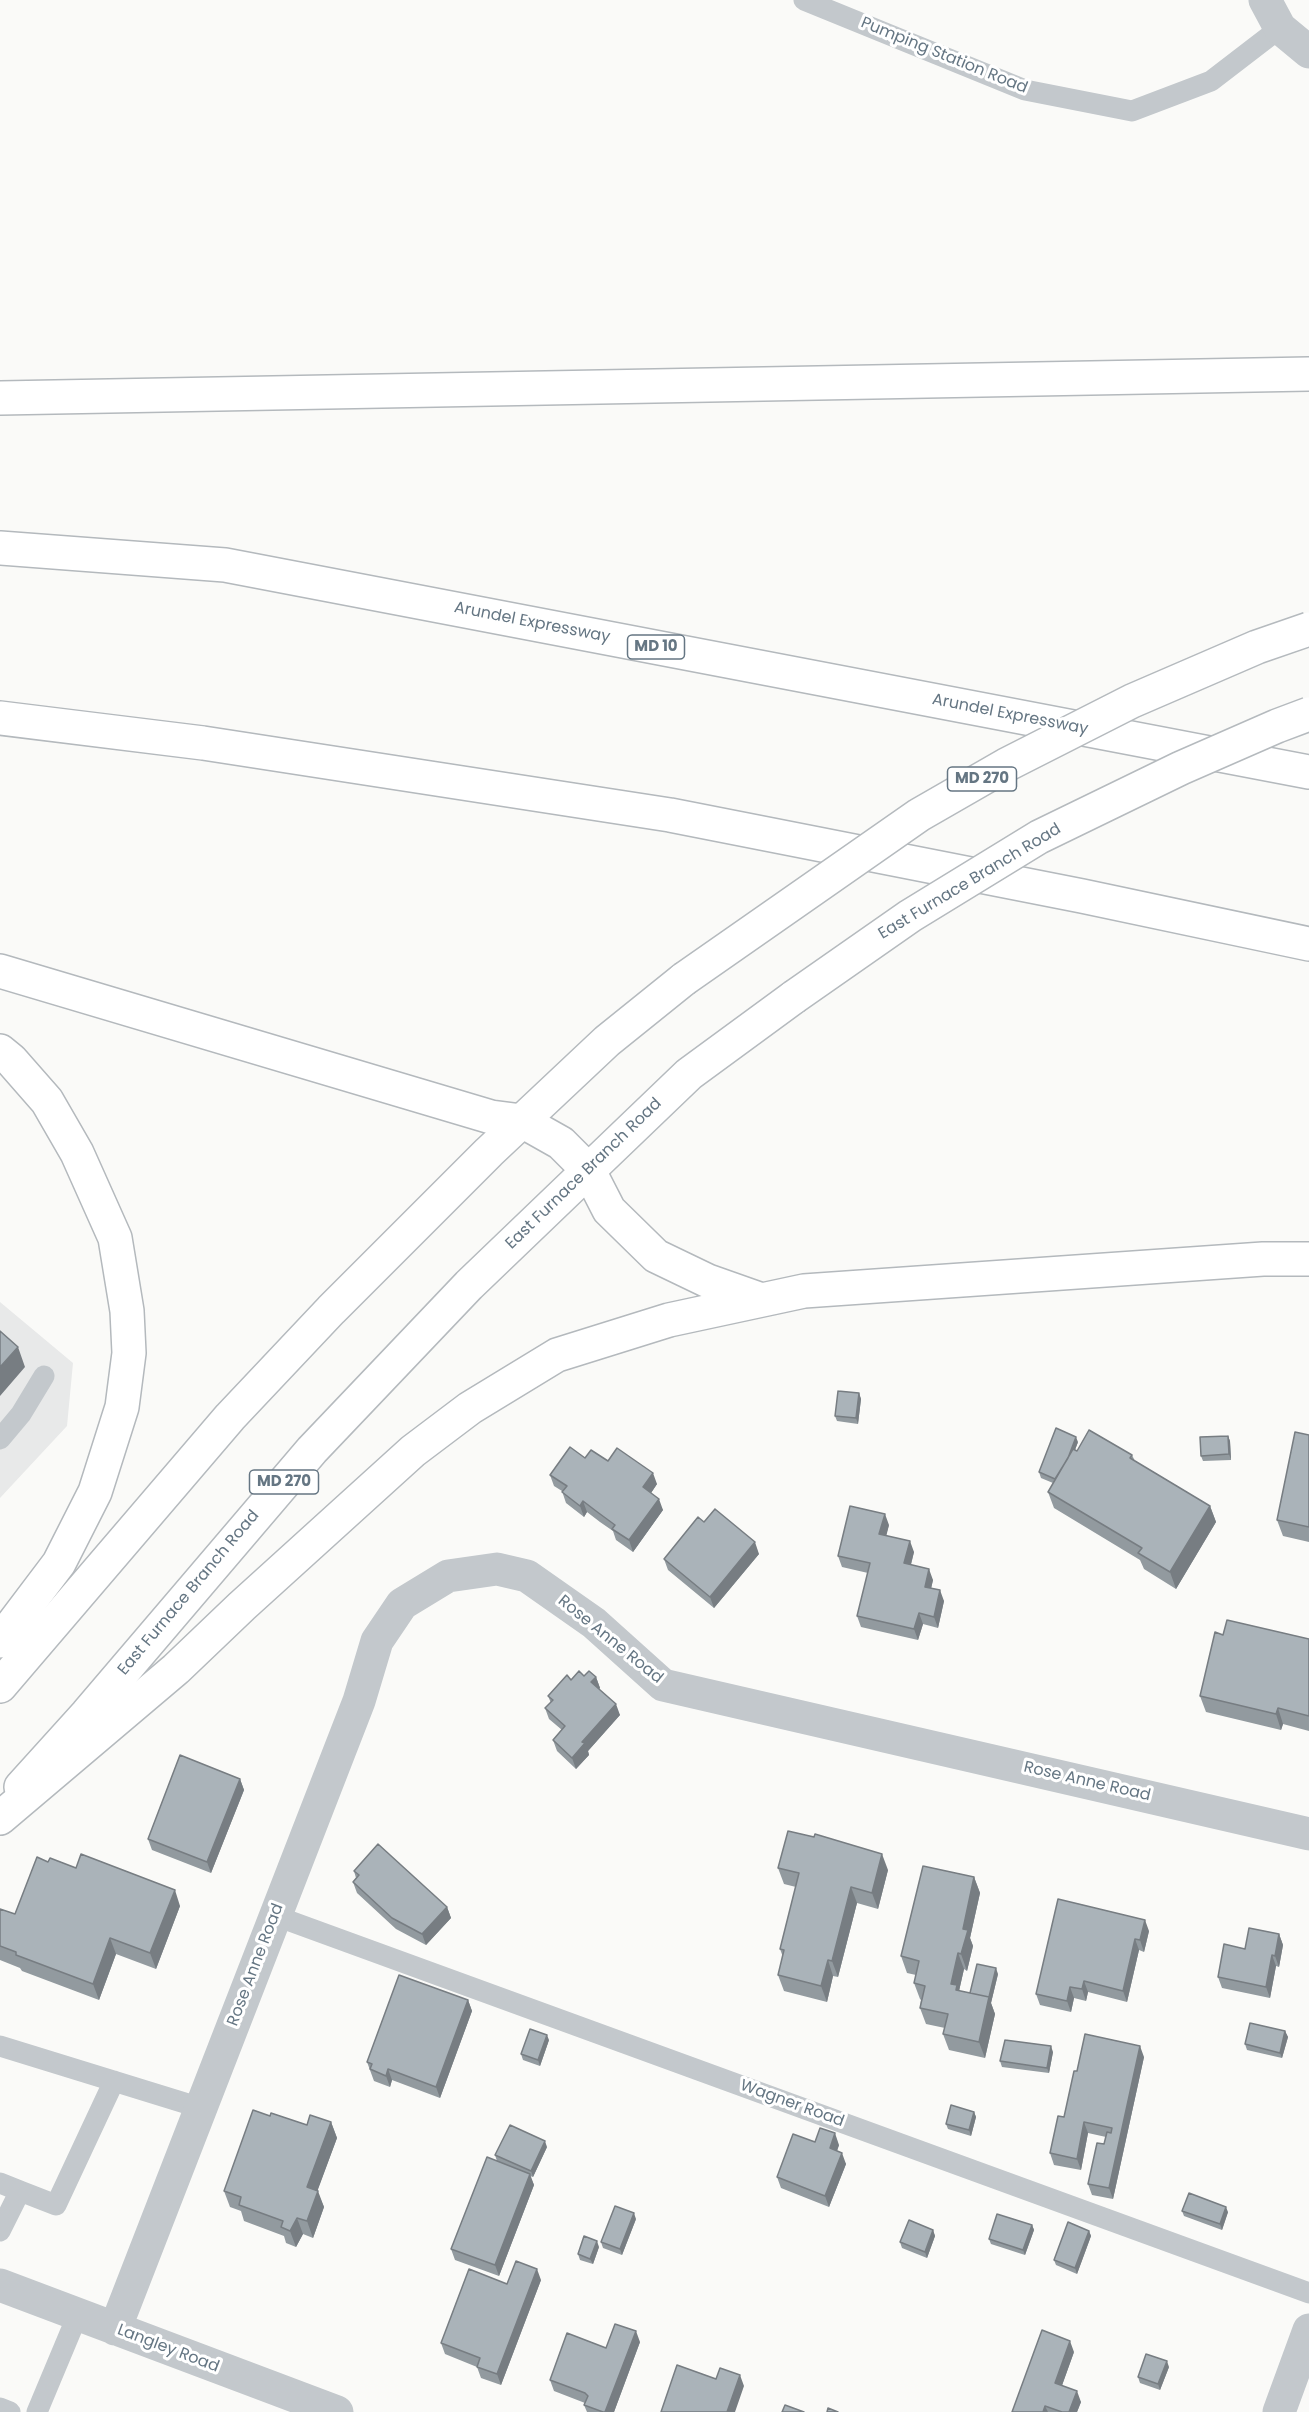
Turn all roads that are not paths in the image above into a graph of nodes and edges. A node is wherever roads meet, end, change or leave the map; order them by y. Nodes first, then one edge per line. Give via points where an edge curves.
1 (804, 0) edge
2 (1272, 14) edge
3 (1309, 52) edge
4 (1309, 374) edge
5 (0, 398) edge
6 (0, 548) edge
7 (1309, 629) edge
8 (1309, 714) edge
9 (0, 718) edge
10 (1309, 772) edge
11 (1309, 944) edge
12 (0, 971) edge
13 (0, 1051) edge
14 (522, 1121) junction
15 (589, 1171) junction
16 (1309, 1259) edge
17 (759, 1299) junction
18 (44, 1376) dead end
19 (0, 1439) edge
20 (0, 1641) edge
21 (0, 1686) edge
22 (0, 1811) edge
23 (0, 1818) edge
24 (1309, 1834) edge
25 (276, 1916) junction
26 (0, 2046) edge
27 (114, 2081) junction
28 (201, 2108) junction
29 (0, 2183) edge
30 (20, 2191) junction
31 (0, 2231) edge
32 (0, 2285) edge
33 (1309, 2293) edge
34 (78, 2314) junction
35 (115, 2329) junction
36 (1309, 2330) edge
37 (0, 2408) edge
38 (10, 2412) edge
39 (37, 2412) edge
40 (337, 2412) edge
41 (1280, 2412) edge

1 - 2 lane, Pumping Station Road via 1025,90 1132,111 1211,81
2 - 3 street
4 - 5 main road
6 - 10 main road, Arundel Expressway / MD 10 via 225,565
7 - 14 main road, MD 270, bridge via 1132,701 1006,765 920,815 684,979 607,1041
8 - 15 main road, East Furnace Branch Road / MD 270, bridge via 1181,768 1039,837 910,916 689,1074
9 - 11 main road via 203,743 670,815
12 - 14 main road via 491,1117
13 - 20 main road via 46,1101 77,1153 115,1238 127,1311 129,1353 122,1407 95,1492 59,1563
14 - 15 main road via 561,1143
14 - 21 main road, MD 270 via 331,1310 230,1417
15 - 17 main road via 609,1210 656,1256 708,1281
15 - 22 main road, East Furnace Branch Road / MD 270 via 469,1285 312,1450
16 - 17 main road via 816,1290
17 - 23 main road via 669,1320 557,1355 470,1408 413,1451 176,1669
18 - 19 lane
24 - 25 street, Rose Anne Road via 663,1685 594,1623 527,1575 497,1569 448,1576 402,1604 377,1641 359,1701
25 - 28 street, Rose Anne Road
25 - 33 lane, Wagner Road
26 - 27 lane
27 - 28 lane
27 - 30 lane via 56,2205
28 - 35 street, Rose Anne Road
29 - 30 lane
30 - 31 lane
32 - 34 street, Langley Road
34 - 35 street, Langley Road
34 - 39 lane
35 - 40 street, Langley Road
36 - 41 street
37 - 38 lane

